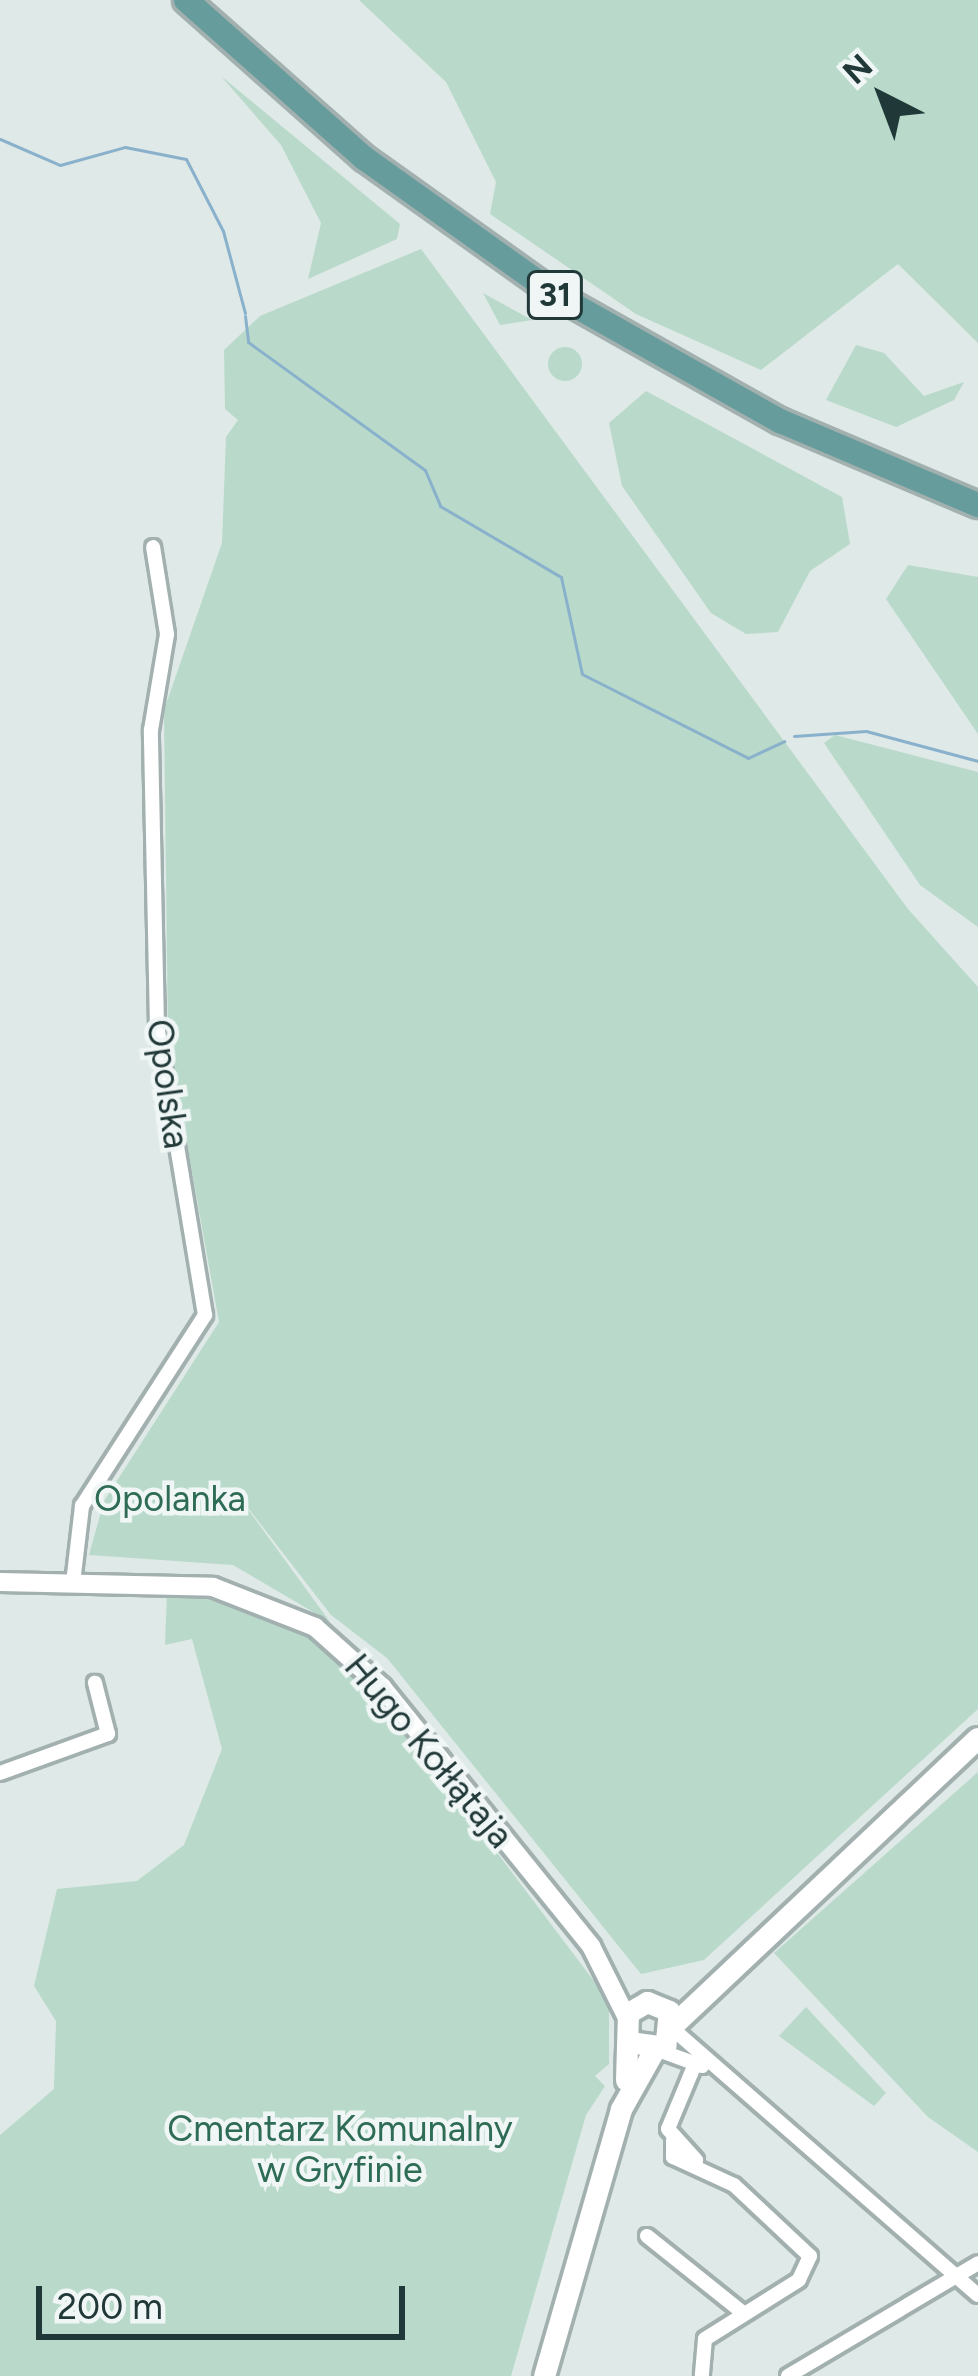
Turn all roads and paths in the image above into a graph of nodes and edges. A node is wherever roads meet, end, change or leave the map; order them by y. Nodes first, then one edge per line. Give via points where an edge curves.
1 (186, 0) edge
2 (978, 505) edge
3 (153, 547) dead end
4 (0, 1582) edge
5 (74, 1583) junction
6 (95, 1683) dead end
7 (978, 1738) edge
8 (0, 1774) edge
9 (603, 1964) junction
10 (717, 1976) junction
11 (653, 2003) junction
12 (626, 2016) junction
13 (674, 2026) junction
14 (628, 2042) junction
15 (656, 2051) junction
16 (701, 2066) junction
17 (621, 2109) junction
18 (647, 2236) dead end
19 (978, 2263) edge
20 (955, 2273) junction
21 (978, 2295) edge
22 (743, 2313) junction
23 (544, 2376) edge
24 (702, 2376) edge
25 (788, 2376) edge

1 - 2 main road, 31 via 364,158 556,296 762,411
3 - 5 street, Opolska via 167,634 151,730 157,1026 205,1315 82,1506
4 - 5 street, Hugo Kołłątaja
5 - 9 street, Hugo Kołłątaja via 213,1587 315,1627 382,1687
6 - 8 street via 108,1734
7 - 10 main road
9 - 11 street, Hugo Kołłątaja
9 - 12 street, Hugo Kołłątaja
10 - 11 main road
10 - 13 main road
11 - 12 main road
11 - 13 main road
12 - 14 main road
13 - 15 main road
13 - 16 street
14 - 15 main road
14 - 17 main road
15 - 16 street
15 - 17 main road
16 - 20 street
16 - 22 street via 668,2113 673,2158 700,2163 810,2256 799,2279
17 - 23 main road
18 - 22 street
19 - 20 street
20 - 21 street
20 - 25 street
22 - 24 street via 705,2339

